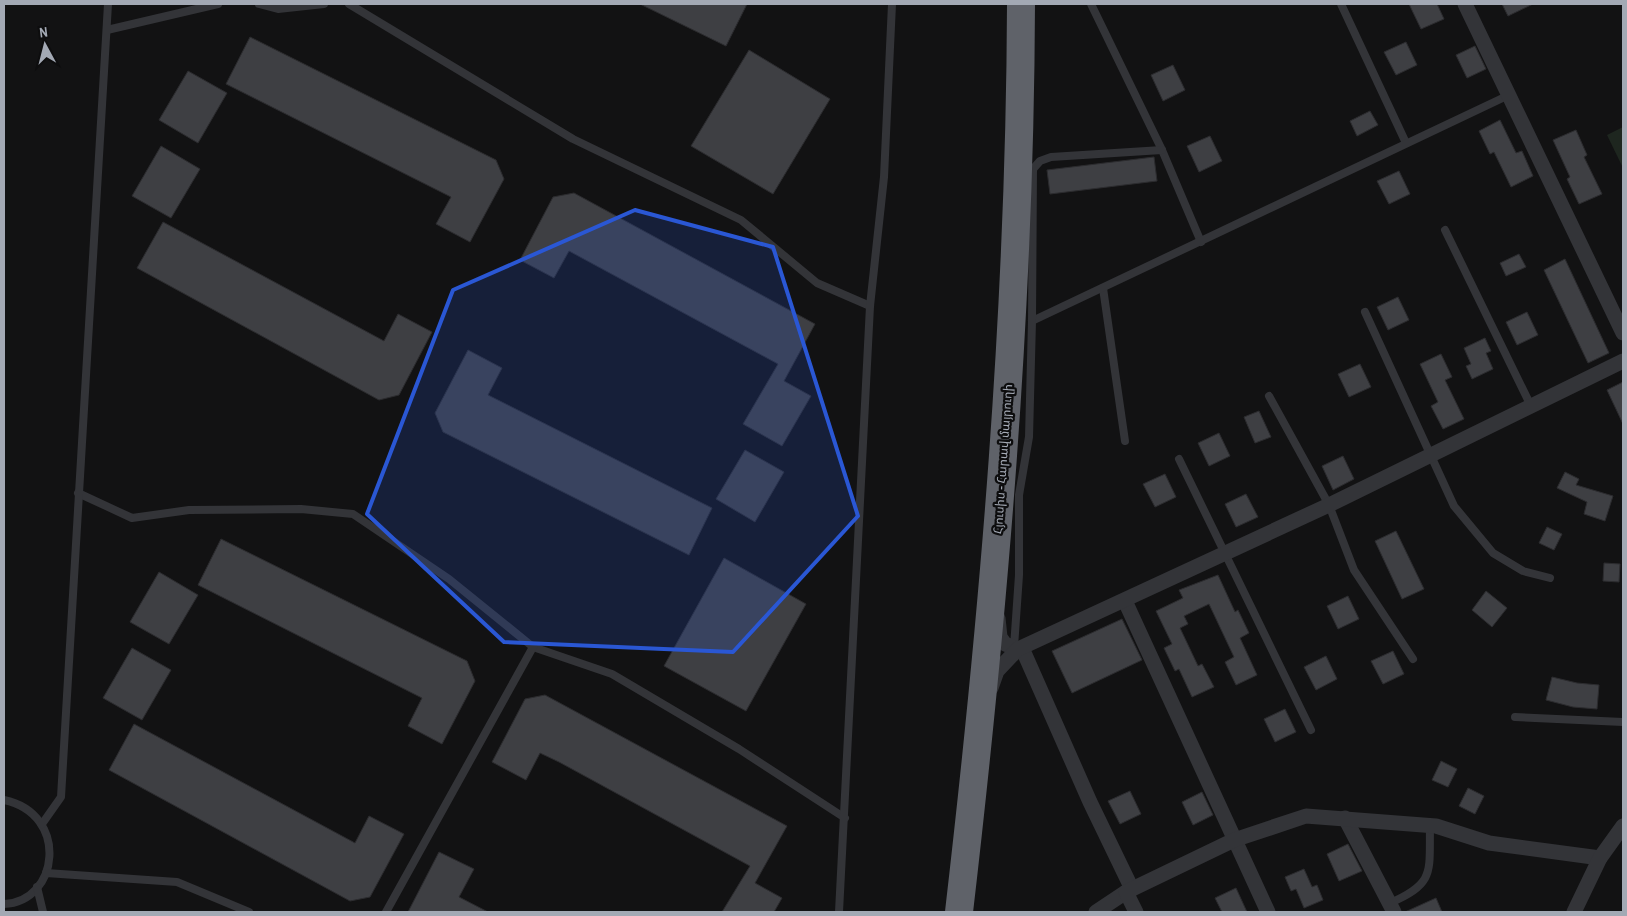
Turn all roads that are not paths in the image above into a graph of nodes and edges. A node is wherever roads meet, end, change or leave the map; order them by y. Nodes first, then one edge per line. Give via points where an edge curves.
1 (108, 4) edge
2 (218, 4) edge
3 (259, 4) edge
4 (324, 4) edge
5 (349, 4) edge
6 (892, 4) edge
7 (1091, 4) edge
8 (1342, 4) edge
9 (1465, 4) edge
10 (1019, 13) edge
11 (107, 30) junction
12 (1509, 95) junction
13 (1406, 142) junction
14 (1162, 150) junction
15 (1445, 230) dead end
16 (1201, 242) junction
17 (1103, 288) junction
18 (870, 306) junction
19 (1365, 312) dead end
20 (1032, 321) junction
21 (1623, 333) edge
22 (1623, 361) edge
23 (1269, 396) dead end
24 (1531, 406) junction
25 (1125, 440) dead end
26 (1432, 454) junction
27 (1179, 459) dead end
28 (78, 493) junction
29 (1329, 505) junction
30 (1226, 553) junction
31 (1550, 578) dead end
32 (994, 584) junction
33 (1125, 601) junction
34 (533, 647) junction
35 (1018, 648) junction
36 (1413, 659) dead end
37 (1515, 717) dead end
38 (1623, 722) edge
39 (979, 724) junction
40 (1311, 730) dead end
41 (4, 800) edge
42 (845, 818) junction
43 (1345, 818) junction
44 (42, 824) junction
45 (1430, 825) junction
46 (1623, 826) edge
47 (1234, 840) junction
48 (1600, 858) junction
49 (46, 873) junction
50 (37, 887) junction
51 (1129, 891) junction
52 (4, 904) edge
53 (1392, 908) edge
54 (43, 912) edge
55 (249, 912) edge
56 (386, 912) edge
57 (839, 912) edge
58 (944, 912) edge
59 (959, 912) edge
60 (1096, 912) edge
61 (1136, 912) edge
62 (1268, 912) edge
63 (1574, 912) edge

1 - 11 lane
2 - 11 lane
3 - 4 lane via 278,9
5 - 18 lane via 573,138 741,220 817,283
6 - 18 lane via 884,177
7 - 14 lane
8 - 13 lane
9 - 12 street
10 - 32 highway, Հյուսիս - Հարավ մայրուղի via 1011,329
10 - 58 highway, Հյուսիս - Հարավ մայրուղի via 1002,190 991,406 974,619
11 - 28 lane
12 - 13 lane
12 - 21 street
13 - 16 lane
14 - 16 lane
14 - 20 lane via 1051,157 1040,161 1033,169
15 - 24 lane
16 - 17 lane
17 - 20 lane
17 - 25 lane
18 - 42 lane
19 - 26 lane
20 - 35 lane via 1029,437 1019,495
22 - 24 street
23 - 29 lane
24 - 26 street
26 - 29 street
26 - 31 lane via 1454,506 1493,554 1523,570
27 - 30 lane
28 - 34 lane via 132,518 189,510 301,509 353,514 449,579
28 - 44 lane via 61,797
29 - 30 street
29 - 36 lane via 1354,570
30 - 33 street
30 - 40 lane
32 - 35 street via 1000,637 1005,644
32 - 39 highway, Հյուսիս - Հարավ մայրուղի
33 - 35 street
33 - 47 street
34 - 42 lane via 612,674 739,749
34 - 56 lane
35 - 39 street via 997,671
35 - 51 street
37 - 38 lane
39 - 59 highway, Հյուսիս - Հարավ մայրուղի
41 - 44 lane via 31,811
42 - 57 lane
43 - 45 street
43 - 47 street via 1306,816
43 - 53 street
44 - 49 lane via 49,839
45 - 48 street via 1489,843
45 - 53 lane via 1430,862 1425,881
46 - 48 street
47 - 51 street
47 - 62 street
48 - 63 street
49 - 50 lane
49 - 55 lane via 177,882
50 - 52 lane via 24,898
50 - 54 lane
51 - 60 street
51 - 61 street

